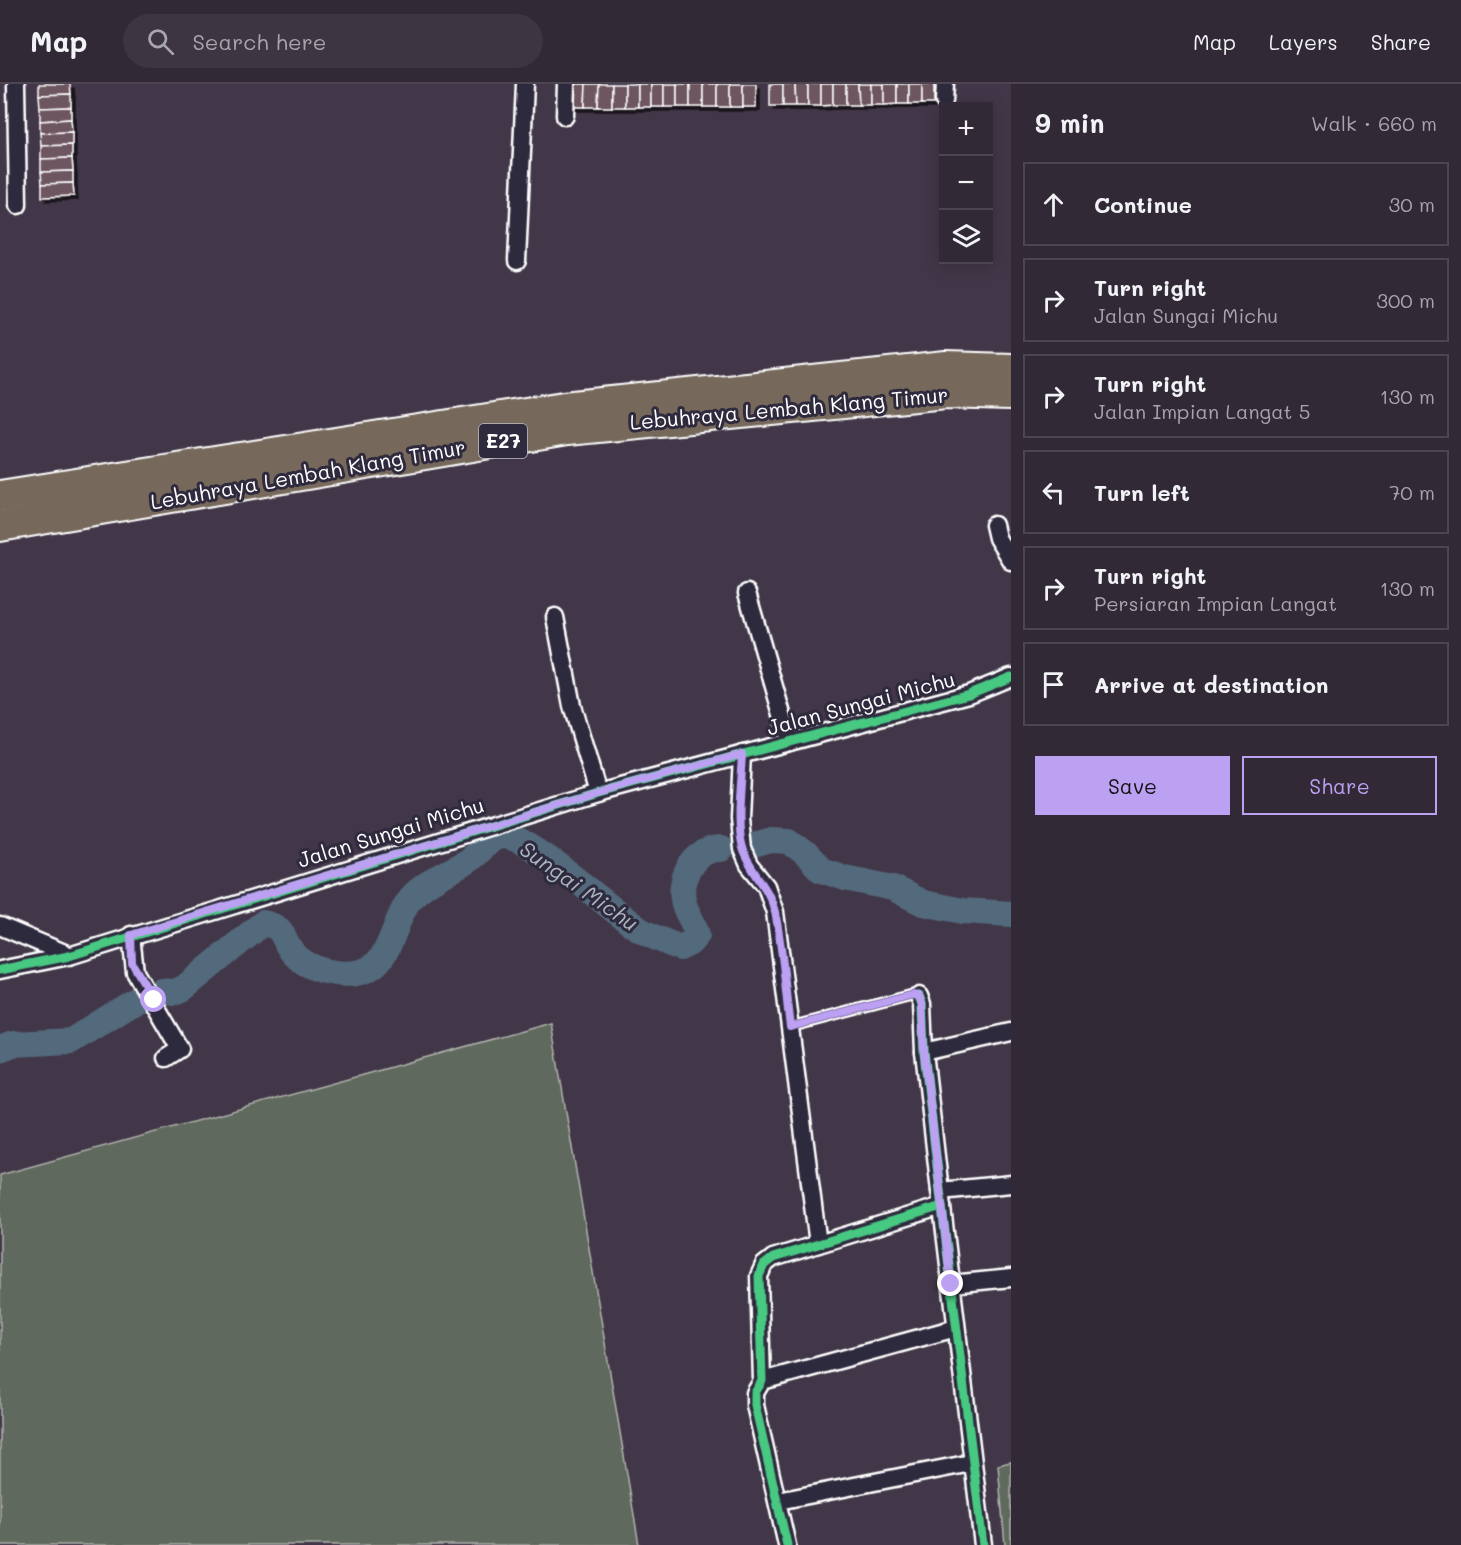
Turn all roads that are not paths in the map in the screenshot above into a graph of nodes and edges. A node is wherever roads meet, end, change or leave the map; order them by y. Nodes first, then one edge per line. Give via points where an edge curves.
1 (16, 84) edge
2 (525, 84) edge
3 (566, 84) edge
4 (945, 84) edge
5 (944, 101) dead end
6 (565, 116) dead end
7 (18, 205) dead end
8 (517, 261) dead end
9 (1011, 369) edge
10 (1011, 395) edge
11 (0, 496) edge
12 (994, 525) dead end
13 (0, 526) edge
14 (1011, 561) edge
15 (747, 593) dead end
16 (555, 617) dead end
17 (1011, 677) edge
18 (790, 742) junction
19 (742, 754) junction
20 (598, 793) junction
21 (0, 926) edge
22 (131, 935) junction
23 (69, 956) junction
24 (0, 970) edge
25 (919, 996) joint
26 (790, 1027) junction
27 (1011, 1032) edge
28 (924, 1052) junction
29 (165, 1058) dead end
30 (1011, 1184) edge
31 (941, 1198) junction
32 (818, 1244) junction
33 (1011, 1278) edge
34 (951, 1284) junction
35 (956, 1328) junction
36 (762, 1381) junction
37 (971, 1463) junction
38 (778, 1501) junction
39 (787, 1545) edge
40 (983, 1545) edge

1 - 7 street
2 - 8 street
3 - 6 street
4 - 5 street
9 - 11 highway, Lebuhraya Lembah Klang Timur / E27 via 946,367 564,407
10 - 13 highway, Lebuhraya Lembah Klang Timur / E27 via 946,393 567,430
12 - 14 street
15 - 18 street
16 - 20 street via 572,706
17 - 18 street, Jalan Sungai Michu via 969,694
18 - 19 street, Jalan Sungai Michu
19 - 20 street, Jalan Sungai Michu
19 - 26 street via 742,849 766,886 775,912
20 - 22 street, Jalan Sungai Michu
21 - 23 street
22 - 23 street, Jalan Sungai Michu
22 - 29 street via 135,972 180,1049
23 - 24 street, Jalan Sungai Michu
25 - 26 lane
25 - 28 street
26 - 32 street
27 - 28 street
28 - 31 street
30 - 31 street
31 - 32 street
31 - 34 street
32 - 36 street via 773,1258 759,1276
33 - 34 street
34 - 35 street
35 - 36 street
35 - 37 street
36 - 38 street via 755,1393 755,1405
37 - 38 street
37 - 40 street
38 - 39 street

